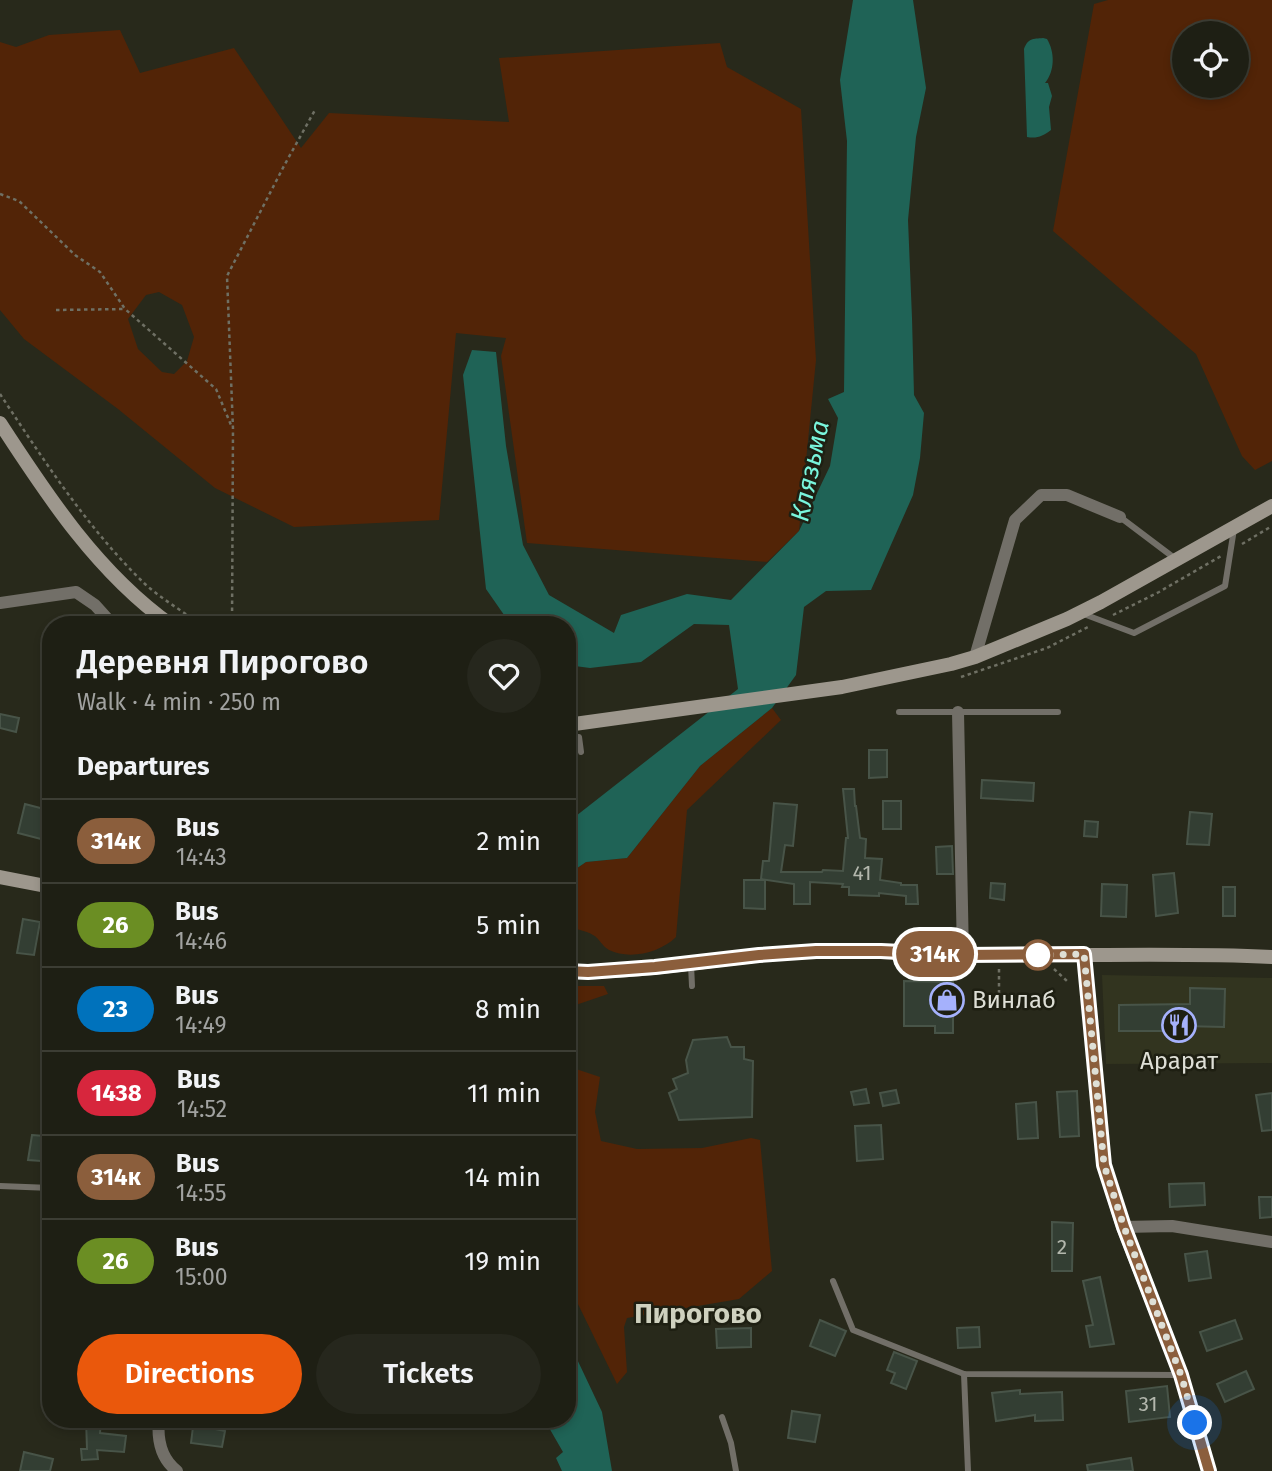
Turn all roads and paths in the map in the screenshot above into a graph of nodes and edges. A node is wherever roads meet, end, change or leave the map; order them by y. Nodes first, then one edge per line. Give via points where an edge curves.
1 (315, 110) dead end
2 (0, 194) edge
3 (125, 309) junction
4 (56, 310) dead end
5 (0, 394) edge
6 (0, 423) edge
7 (233, 429) junction
8 (1272, 506) edge
9 (1120, 517) joint
10 (1235, 527) junction
11 (1177, 560) junction
12 (0, 603) edge
13 (1080, 612) junction
14 (105, 616) edge
15 (159, 616) edge
16 (189, 616) edge
17 (232, 616) edge
18 (975, 657) junction
19 (899, 712) dead end
20 (958, 712) junction
21 (1058, 712) dead end
22 (576, 724) edge
23 (576, 737) edge
24 (581, 752) dead end
25 (0, 877) edge
26 (42, 885) edge
27 (1084, 954) junction
28 (963, 955) junction
29 (1272, 957) edge
30 (691, 963) junction
31 (999, 969) dead end
32 (1054, 969) dead end
33 (576, 971) edge
34 (1068, 982) dead end
35 (692, 986) dead end
36 (999, 998) dead end
37 (0, 1186) edge
38 (42, 1188) edge
39 (1124, 1227) junction
40 (1272, 1242) edge
41 (833, 1281) dead end
42 (964, 1374) junction
43 (1181, 1375) junction
44 (722, 1417) dead end
45 (158, 1428) edge
46 (177, 1471) edge
47 (736, 1471) edge
48 (968, 1471) edge
49 (1209, 1471) edge

1 - 7 path via 227,276
2 - 3 path via 19,201 75,255 100,272
3 - 4 path
3 - 7 path via 216,389
5 - 16 path via 97,532 146,585
6 - 15 street via 65,519 126,589
7 - 17 path
8 - 10 street
9 - 11 lane
9 - 18 street via 1067,495 1041,495 1032,503 1015,520
10 - 11 street
10 - 13 lane via 1225,586 1134,634
11 - 13 street
12 - 14 street via 76,592
13 - 18 street
18 - 22 street via 842,687
19 - 20 lane
20 - 21 lane
20 - 28 street
23 - 24 lane
25 - 26 street
27 - 28 street
27 - 29 street
27 - 39 street via 1104,1165
28 - 30 street via 816,951
30 - 33 street
30 - 35 lane
31 - 36 path
32 - 34 path
37 - 38 lane
39 - 40 street via 1172,1226
39 - 43 street
41 - 42 lane via 853,1330
42 - 43 lane
42 - 48 lane
43 - 49 street
44 - 47 lane
45 - 46 street via 160,1448

